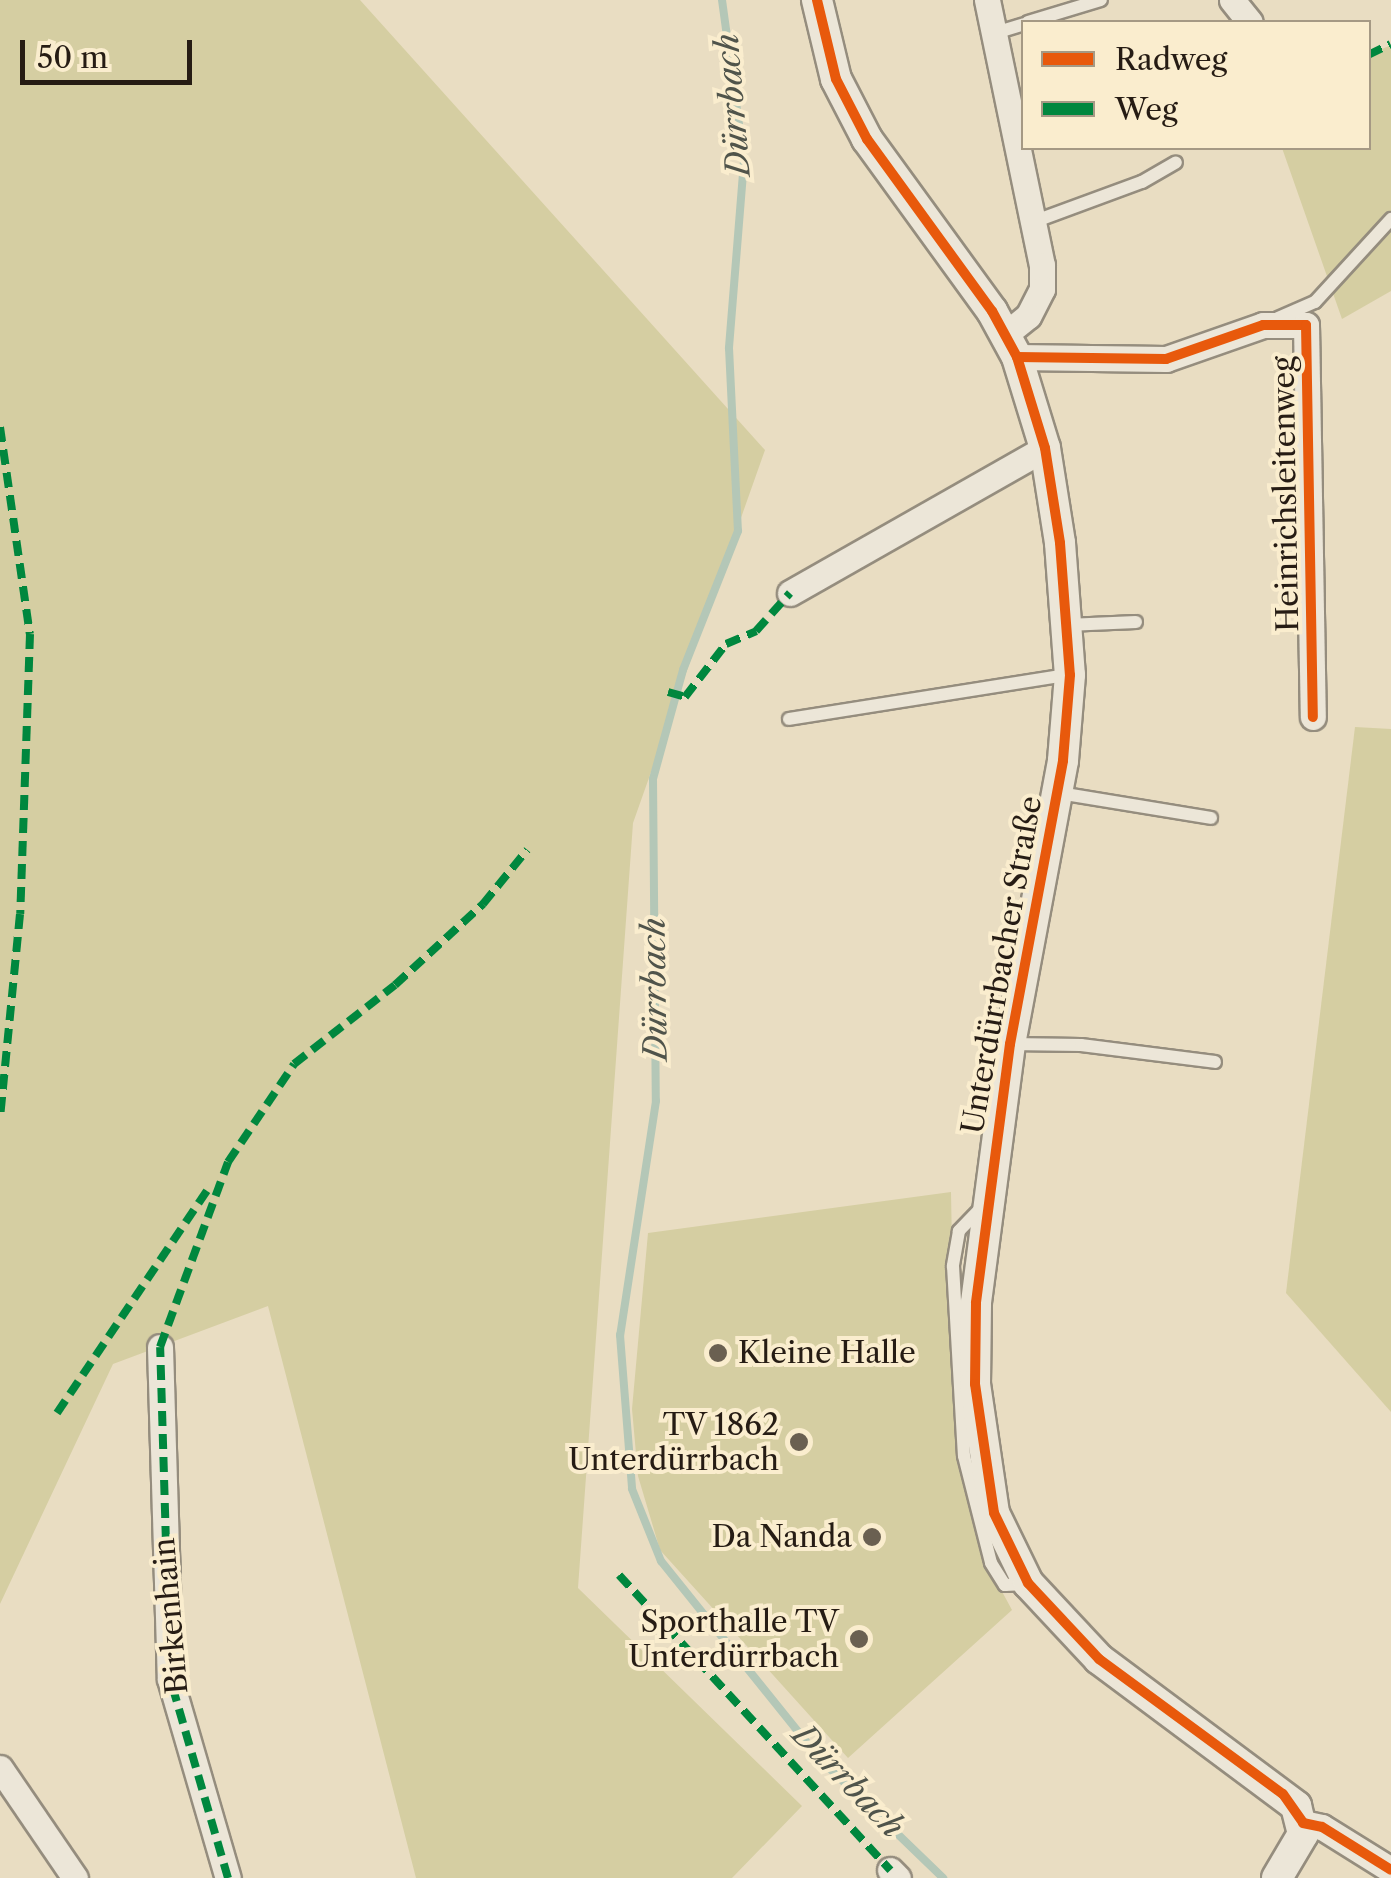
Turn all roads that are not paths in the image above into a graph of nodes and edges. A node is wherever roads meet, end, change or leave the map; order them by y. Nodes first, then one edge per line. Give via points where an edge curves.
1 (816, 0) edge
2 (987, 0) edge
3 (1100, 0) edge
4 (1232, 0) edge
5 (1036, 20) edge
6 (1248, 20) edge
7 (1021, 25) edge
8 (995, 33) junction
9 (1176, 162) dead end
10 (1391, 219) edge
11 (1030, 222) junction
12 (1262, 325) junction
13 (1012, 346) junction
14 (1045, 448) junction
15 (790, 592) dead end
16 (1136, 622) dead end
17 (1067, 625) junction
18 (1070, 675) junction
19 (1313, 717) dead end
20 (789, 719) dead end
21 (1059, 793) junction
22 (1211, 818) dead end
23 (1010, 1044) junction
24 (1214, 1062) dead end
25 (160, 1347) dead end
26 (0, 1768) edge
27 (1303, 1823) junction
28 (1391, 1870) edge
29 (75, 1878) edge
30 (228, 1878) edge
31 (1277, 1878) edge

1 - 13 street, Unterdürrbacher Straße via 836,79 867,139
2 - 8 street
3 - 5 lane
4 - 6 street
7 - 8 lane
8 - 11 street
9 - 11 lane via 1142,182
10 - 12 lane, Heinrichsleitenweg via 1315,302
11 - 13 street via 1042,288
12 - 13 street, Heinrichsleitenweg via 1166,359
12 - 19 street, Heinrichsleitenweg via 1306,325 1312,354
13 - 14 street, Unterdürrbacher Straße
14 - 15 street
14 - 17 street, Unterdürrbacher Straße
16 - 17 lane
17 - 18 street, Unterdürrbacher Straße
18 - 20 lane
18 - 21 street, Unterdürrbacher Straße
21 - 22 lane
21 - 23 street, Unterdürrbacher Straße
23 - 24 lane via 1081,1045
23 - 27 street, Unterdürrbacher Straße via 986,1204 975,1384 994,1513 1028,1584 1100,1660 1283,1794
25 - 30 street, Birkenhain via 170,1679
26 - 29 street
27 - 28 street, Unterdürrbacher Straße via 1322,1827
27 - 31 street via 1300,1843

